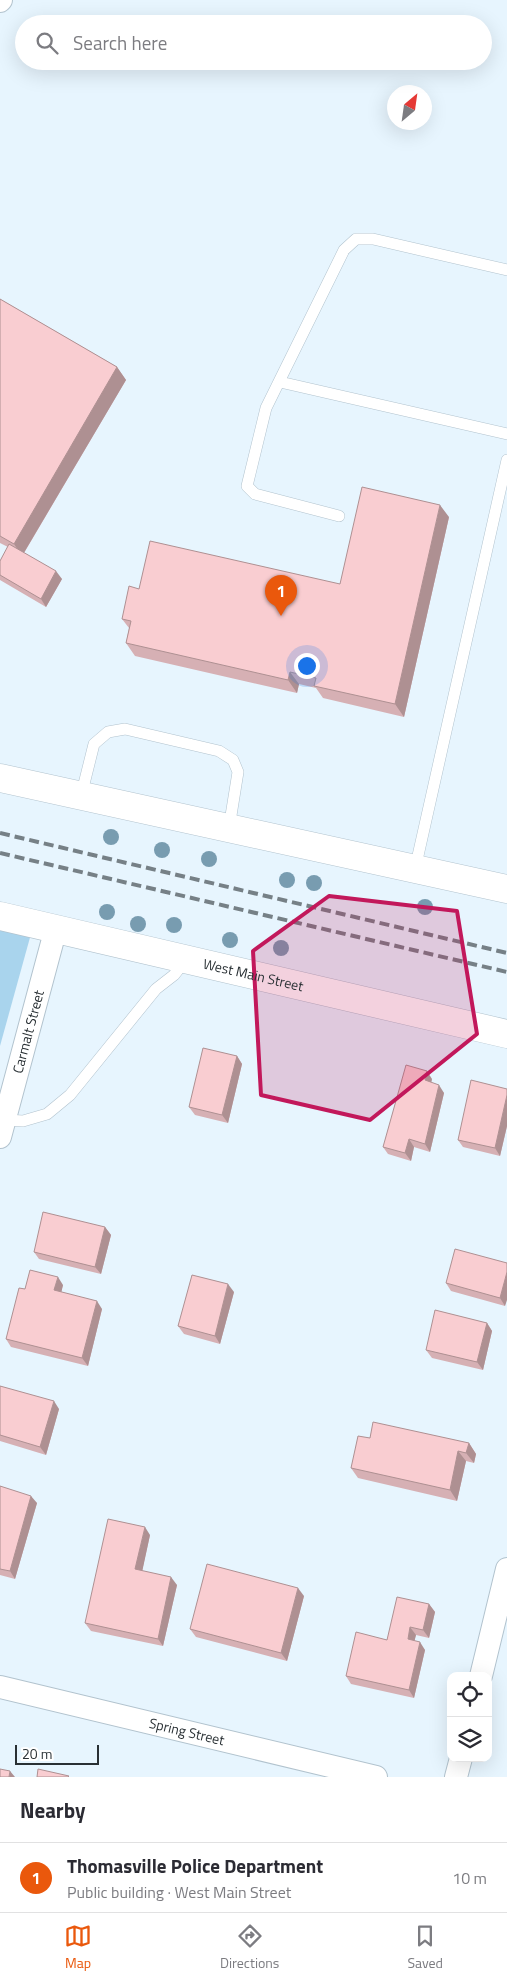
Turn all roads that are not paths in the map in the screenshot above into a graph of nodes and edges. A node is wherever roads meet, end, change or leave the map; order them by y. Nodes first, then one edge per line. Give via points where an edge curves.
1 (507, 270) edge
2 (280, 382) junction
3 (507, 434) edge
4 (507, 460) edge
5 (339, 516) dead end
6 (0, 778) edge
7 (81, 796) junction
8 (229, 828) junction
9 (415, 869) junction
10 (507, 890) edge
11 (0, 916) edge
12 (56, 928) junction
13 (186, 959) junction
14 (507, 1034) edge
15 (2, 1128) edge
16 (506, 1582) edge
17 (482, 1672) edge
18 (0, 1687) edge
19 (460, 1762) edge
20 (376, 1777) edge
21 (456, 1777) edge

1 - 2 lane via 374,239 356,240 344,250
2 - 3 lane
2 - 5 lane via 266,408 248,486 255,494
4 - 9 lane
6 - 7 main road
7 - 8 main road
7 - 8 lane via 94,744 108,732 125,729 219,751 233,760 238,772
8 - 9 main road
9 - 10 main road
11 - 12 main road, West Main Street
12 - 13 main road, West Main Street
12 - 15 street, Carmalt Street
13 - 14 main road, West Main Street
13 - 15 lane via 174,975 156,990 70,1095 46,1114
16 - 17 street
18 - 20 street, Spring Street
19 - 21 street

